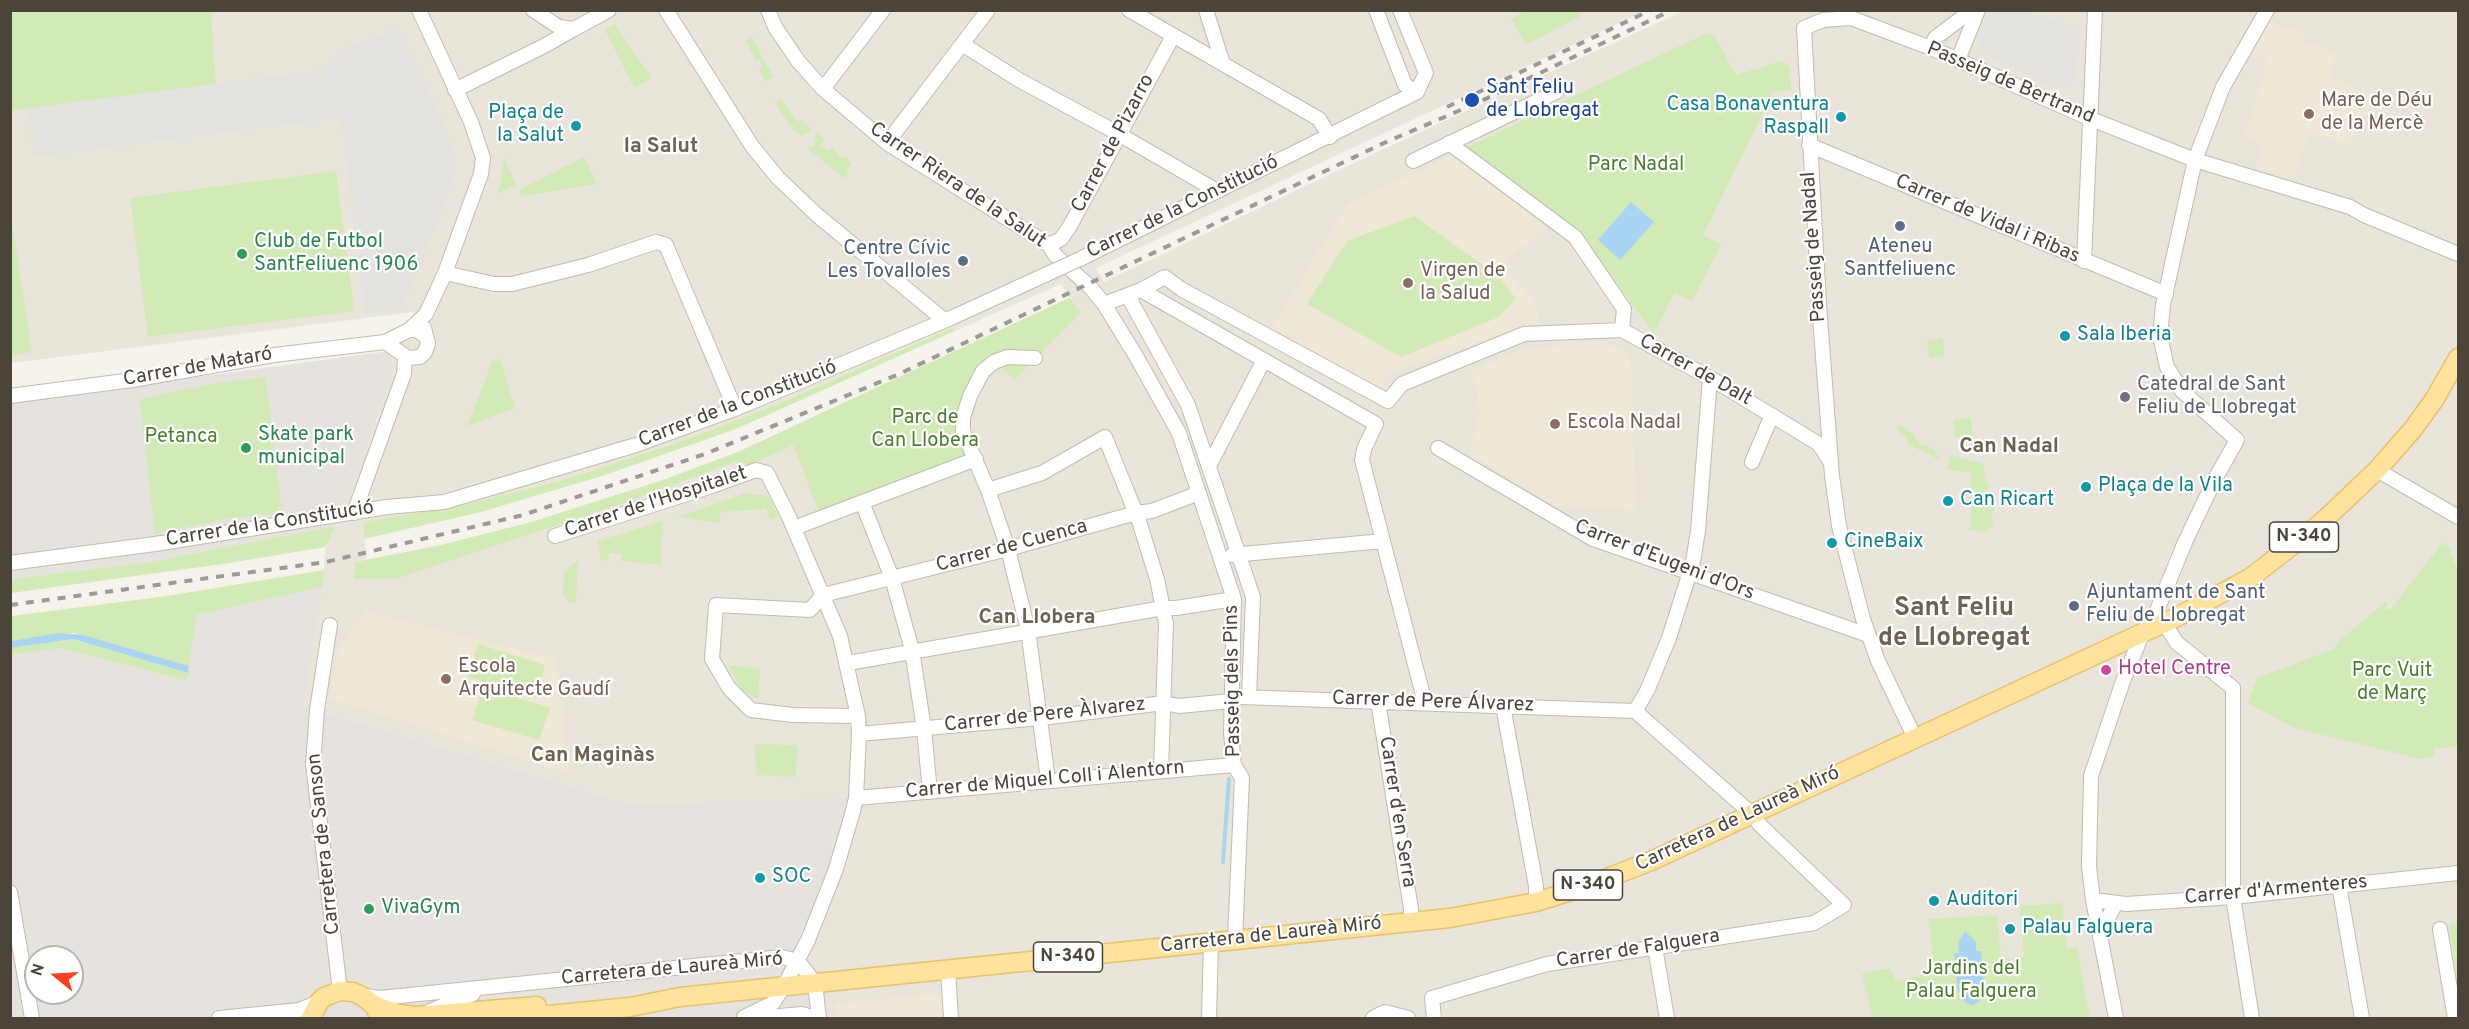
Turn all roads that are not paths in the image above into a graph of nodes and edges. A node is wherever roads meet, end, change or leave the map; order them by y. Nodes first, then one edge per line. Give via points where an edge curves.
1 (419, 10) edge
2 (533, 10) edge
3 (609, 10) edge
4 (666, 10) edge
5 (768, 10) edge
6 (883, 10) edge
7 (1129, 10) edge
8 (1206, 10) edge
9 (1376, 10) edge
10 (1400, 10) edge
11 (1972, 10) edge
12 (1978, 10) edge
13 (2095, 10) edge
14 (2267, 10) edge
15 (983, 12) edge
16 (1823, 20) joint
17 (574, 29) junction
18 (1173, 36) junction
19 (962, 44) junction
20 (1931, 48) junction
21 (1958, 60) junction
22 (1223, 64) junction
23 (823, 89) junction
24 (455, 90) junction
25 (1418, 92) junction
26 (1556, 92) dead end
27 (2091, 119) junction
28 (1119, 135) junction
29 (1330, 136) junction
30 (886, 143) junction
31 (1449, 143) junction
32 (1809, 145) junction
33 (2195, 160) junction
34 (1413, 161) dead end
35 (1216, 191) junction
36 (1049, 245) junction
37 (2458, 254) edge
38 (2084, 261) junction
39 (445, 273) junction
40 (1141, 290) junction
41 (2166, 294) junction
42 (1128, 296) junction
43 (1104, 304) junction
44 (426, 314) junction
45 (944, 320) junction
46 (1622, 330) junction
47 (407, 331) junction
48 (426, 337) junction
49 (385, 342) junction
50 (403, 354) junction
51 (1035, 358) dead end
52 (2458, 358) edge
53 (1264, 360) junction
54 (1710, 378) junction
55 (10, 396) edge
56 (735, 409) junction
57 (1772, 415) junction
58 (1438, 448) dead end
59 (976, 459) junction
60 (1752, 462) dead end
61 (1832, 465) junction
62 (1209, 466) junction
63 (2377, 470) junction
64 (988, 490) junction
65 (1199, 493) junction
66 (862, 502) junction
67 (354, 513) junction
68 (1136, 513) junction
69 (2453, 514) edge
70 (2458, 525) edge
71 (794, 528) junction
72 (555, 536) dead end
73 (1383, 541) junction
74 (1008, 549) junction
75 (1239, 554) junction
76 (1221, 557) junction
77 (10, 563) edge
78 (1690, 572) junction
79 (892, 578) junction
80 (823, 595) junction
81 (1234, 600) junction
82 (1163, 608) junction
83 (2164, 623) junction
84 (330, 625) dead end
85 (1028, 630) junction
86 (2144, 632) junction
87 (1869, 635) junction
88 (912, 650) junction
89 (848, 663) junction
90 (1249, 697) junction
91 (1231, 699) junction
92 (1378, 701) junction
93 (1164, 703) junction
94 (1425, 703) junction
95 (1503, 706) junction
96 (1635, 711) junction
97 (858, 716) junction
98 (1041, 718) junction
99 (924, 729) junction
100 (859, 734) junction
101 (1915, 738) junction
102 (1234, 765) junction
103 (1161, 770) junction
104 (1048, 780) junction
105 (930, 792) junction
106 (856, 798) junction
107 (1746, 809) junction
108 (2458, 873) edge
109 (2339, 885) junction
110 (10, 892) edge
111 (2233, 897) junction
112 (2093, 900) junction
113 (1536, 902) junction
114 (2116, 903) junction
115 (1411, 922) junction
116 (2440, 929) dead end
117 (2100, 933) junction
118 (1235, 940) junction
119 (1211, 942) junction
120 (1655, 947) junction
121 (798, 961) junction
122 (948, 969) junction
123 (815, 983) junction
124 (519, 984) junction
125 (784, 986) junction
126 (340, 991) junction
127 (680, 997) junction
128 (372, 1006) edge
129 (312, 1012) edge
130 (416, 1016) junction
131 (32, 1018) edge
132 (219, 1018) edge
133 (520, 1018) edge
134 (748, 1018) edge
135 (817, 1018) edge
136 (951, 1018) edge
137 (1209, 1018) edge
138 (1373, 1018) edge
139 (1408, 1018) edge
140 (1434, 1018) edge
141 (1667, 1018) edge
142 (2116, 1018) edge
143 (2252, 1018) edge
144 (2362, 1018) edge
145 (2455, 1018) edge

1 - 24 street
2 - 17 street via 559,27
3 - 17 street
4 - 45 street via 752,147 778,178
5 - 23 street, Carrer Riera de la Salut via 774,27
6 - 23 street
7 - 18 street
8 - 22 street
9 - 25 street via 1406,85
10 - 25 street via 1426,73
11 - 20 street via 1935,38
12 - 21 street
13 - 27 street
14 - 33 street via 2223,87
15 - 19 street
16 - 20 street, Passeig de Bertrand via 1851,18
16 - 32 street, Passeig de Nadal via 1804,28
17 - 24 street
18 - 22 street
18 - 28 street, Carrer de Pizarro
19 - 28 street
19 - 30 street
20 - 21 street, Passeig de Bertrand
21 - 27 street, Passeig de Bertrand
22 - 29 street via 1319,118
23 - 30 street, Carrer Riera de la Salut
24 - 39 street via 483,158 481,174
25 - 29 street, Carrer de la Constitució
26 - 31 street
27 - 33 street, Passeig de Bertrand
27 - 38 street
28 - 35 street
28 - 36 street, Carrer de Pizarro via 1070,226 1061,239
29 - 35 street, Carrer de la Constitució
30 - 36 street, Carrer Riera de la Salut
31 - 34 street
31 - 46 street, Carrer de Dalt via 1575,237 1624,309
32 - 38 street, Carrer de Vidal i Ribas
32 - 61 street, Passeig de Nadal
33 - 37 street, Passeig de Bertrand via 2350,207
33 - 41 street
35 - 45 street, Carrer de la Constitució, bridge via 1080,259
36 - 43 street, Carrer Riera de la Salut
38 - 41 street, Carrer de Vidal i Ribas
39 - 44 street
39 - 56 street via 512,284 657,242 666,245
40 - 42 street
40 - 46 street via 1166,277 1181,289 1388,401 1402,384 1524,334
40 - 53 street
41 - 86 street via 2160,336 2167,367 2182,391 2237,441 2216,477
42 - 43 street
42 - 62 street, Passeig dels Pins via 1188,405
43 - 65 street, Passeig dels Pins via 1179,434
44 - 47 street, Carrer de Mataró
44 - 48 street
45 - 56 street, Carrer de la Constitució
46 - 54 street, Carrer de Dalt
47 - 48 street via 417,330
47 - 49 street, Carrer de Mataró
47 - 50 street via 398,341
48 - 50 street via 428,344 423,355 416,358
49 - 50 street
49 - 55 street, Carrer de Mataró
50 - 67 street via 404,374
51 - 59 street via 1007,357 983,371 963,418 963,431
52 - 63 main road, Carretera de Laureà Miró / N-340 via 2427,410
53 - 62 street
53 - 73 street via 1376,424 1362,460
54 - 57 street, Carrer de Dalt
54 - 78 street via 1698,531
56 - 67 street, Carrer de la Constitució via 636,445 444,502
57 - 60 street
57 - 61 street, Carrer de Dalt via 1820,444
58 - 78 street, Carrer d'Eugeni d'Ors via 1593,539
59 - 64 street
59 - 66 street
61 - 87 street, Passeig de Nadal via 1839,526
62 - 75 street, Passeig dels Pins
63 - 69 street
63 - 83 main road, Carretera de Laureà Miró / N-340 via 2287,551 2250,578
64 - 68 street via 1042,473 1106,437
64 - 74 street
65 - 68 street, Carrer de Cuenca via 1152,512
65 - 76 street, Passeig dels Pins
66 - 71 street
66 - 79 street
67 - 77 street, Carrer de la Constitució
68 - 74 street, Carrer de Cuenca
68 - 82 street
69 - 70 street
71 - 72 street, Carrer de l'Hospitalet via 767,473 756,470
71 - 80 street, Carrer de l'Hospitalet
73 - 75 street
73 - 94 street
74 - 79 street, Carrer de Cuenca
74 - 85 street
75 - 76 street
75 - 90 street, Passeig dels Pins via 1253,597
76 - 81 street, Passeig dels Pins
78 - 87 street, Carrer d'Eugeni d'Ors
78 - 96 street via 1669,638
79 - 80 street, Carrer de Cuenca
79 - 88 street
80 - 89 street, Carrer de l'Hospitalet
80 - 97 street via 810,610 716,605 712,659 729,688 751,710
81 - 82 street
81 - 91 street, Passeig dels Pins
82 - 85 street
82 - 93 street
83 - 86 main road, Carretera de Laureà Miró / N-340
83 - 111 street via 2177,644 2233,688
84 - 126 street, Carretera de Sanson via 313,764
85 - 88 street
85 - 98 street
86 - 101 main road, Carretera de Laureà Miró / N-340
86 - 112 street via 2091,777 2089,866
87 - 101 street, Passeig de Nadal
88 - 89 street
88 - 99 street
89 - 97 street, Carrer de l'Hospitalet
90 - 91 street, Carrer de Pere Álvarez
90 - 92 street, Carrer de Pere Álvarez
91 - 93 street, Carrer de Pere Àlvarez via 1179,706
91 - 102 street, Passeig dels Pins
92 - 94 street, Carrer de Pere Álvarez
92 - 115 street, Carrer d'en Serra
93 - 98 street, Carrer de Pere Àlvarez
93 - 103 street
94 - 95 street, Carrer de Pere Álvarez
95 - 96 street, Carrer de Pere Álvarez
95 - 113 street
96 - 107 street
97 - 100 street, Carrer de l'Hospitalet
98 - 99 street, Carrer de Pere Àlvarez
98 - 104 street
99 - 100 street, Carrer de Pere Àlvarez
99 - 105 street
100 - 106 street, Carrer de l'Hospitalet
101 - 107 main road, Carretera de Laureà Miró / N-340
102 - 103 street, Carrer de Miquel Coll i Alentorn
102 - 118 street, Passeig dels Pins via 1242,778
103 - 104 street, Carrer de Miquel Coll i Alentorn
104 - 105 street, Carrer de Miquel Coll i Alentorn
105 - 106 street, Carrer de Miquel Coll i Alentorn
106 - 121 street, Carrer de l'Hospitalet via 836,869
107 - 113 main road, Carretera de Laureà Miró / N-340 via 1651,861
107 - 120 street, Carrer de Falguera via 1844,905 1814,923
108 - 109 street, Carrer d'Armenteres
109 - 111 street, Carrer d'Armenteres
109 - 144 street
110 - 131 street
111 - 114 street, Carrer d'Armenteres
111 - 143 street
112 - 114 street, Carrer d'Armenteres
112 - 117 street
113 - 115 main road, Carretera de Laureà Miró / N-340
114 - 117 street
115 - 118 main road, Carretera de Laureà Miró / N-340
116 - 145 street
117 - 142 street
118 - 119 main road, Carretera de Laureà Miró / N-340
119 - 122 main road, Carretera de Laureà Miró / N-340
119 - 137 street
120 - 140 street, Carrer de Falguera via 1547,964 1432,998
120 - 141 street
121 - 123 street, Carretera de Laureà Miró
121 - 124 street, Carretera de Laureà Miró via 782,957
121 - 125 street, Carrer de l'Hospitalet
122 - 123 main road, Carretera de Laureà Miró / N-340
122 - 136 street
123 - 125 main road, Carretera de Laureà Miró / N-340
123 - 135 street
124 - 128 street, Carretera de Laureà Miró via 380,998
124 - 130 street, Carretera de Laureà Miró via 463,996
125 - 127 main road, Carretera de Laureà Miró / N-340
125 - 134 street, Carretera de Laureà Miró via 773,1002
126 - 128 main road, N-340
126 - 129 main road via 324,997
127 - 130 main road, Carretera de Laureà Miró / N-340 via 630,996
127 - 133 main road, Carretera de Laureà Miró / N-340 via 630,1007
128 - 130 main road, Carretera de Laureà Miró / N-340
129 - 132 street
134 - 135 street, Carretera de Laureà Miró via 802,1014
138 - 139 street via 1385,1012

